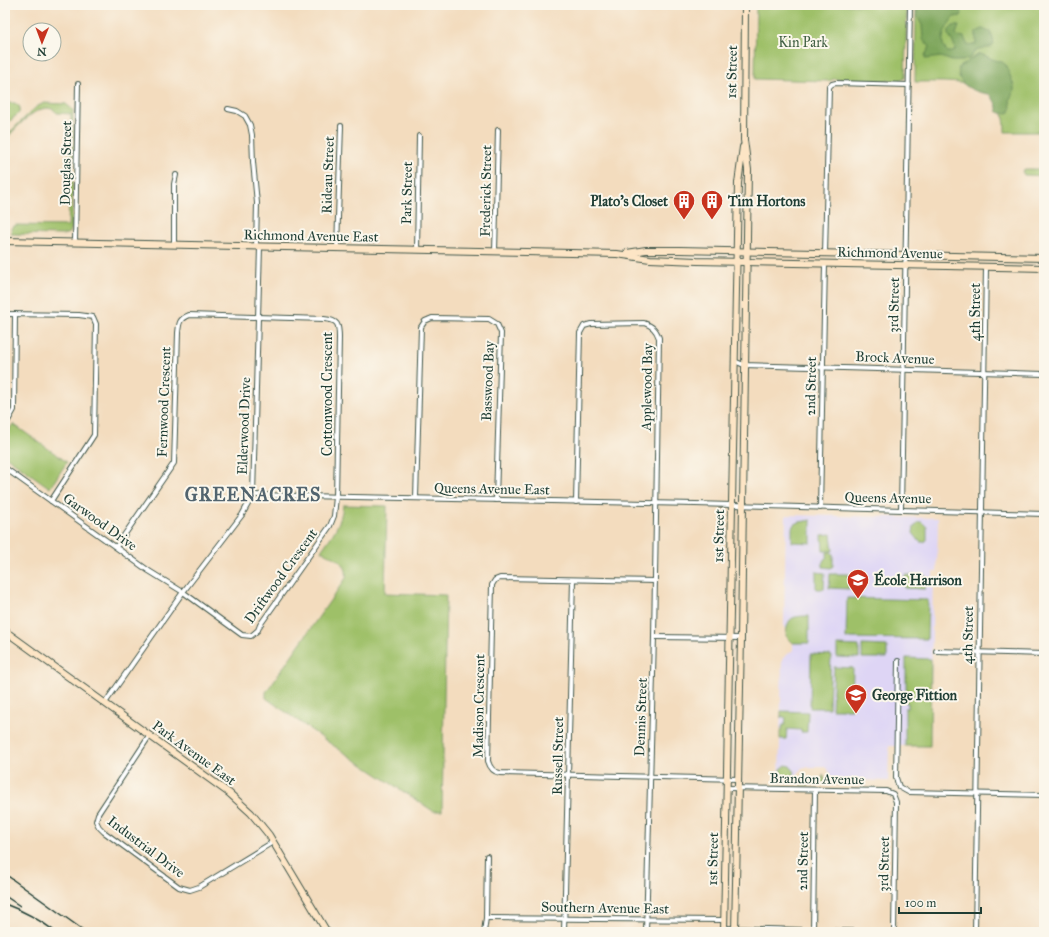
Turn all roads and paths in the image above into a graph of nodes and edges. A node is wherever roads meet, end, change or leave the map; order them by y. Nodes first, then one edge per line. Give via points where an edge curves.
1 (745, 5) edge
2 (910, 5) edge
3 (78, 84) dead end
4 (909, 85) junction
5 (228, 109) dead end
6 (341, 126) dead end
7 (498, 130) dead end
8 (419, 136) dead end
9 (744, 140) junction
10 (176, 175) dead end
11 (5, 241) edge
12 (75, 242) junction
13 (174, 245) junction
14 (258, 247) junction
15 (337, 248) junction
16 (417, 250) junction
17 (737, 251) junction
18 (496, 252) junction
19 (746, 252) junction
20 (617, 254) junction
21 (825, 254) junction
22 (906, 255) junction
23 (1044, 258) edge
24 (736, 262) junction
25 (746, 262) junction
26 (825, 264) junction
27 (906, 265) junction
28 (986, 267) junction
29 (1044, 268) edge
30 (5, 314) edge
31 (15, 314) junction
32 (258, 317) junction
33 (734, 361) junction
34 (744, 365) junction
35 (823, 367) junction
36 (904, 369) junction
37 (985, 372) junction
38 (1044, 374) edge
39 (5, 426) edge
40 (5, 468) edge
41 (253, 495) junction
42 (336, 497) junction
43 (416, 498) junction
44 (496, 500) junction
45 (51, 501) junction
46 (576, 502) junction
47 (656, 503) junction
48 (731, 505) junction
49 (742, 505) junction
50 (820, 508) junction
51 (901, 509) junction
52 (981, 511) junction
53 (1044, 514) edge
54 (116, 547) junction
55 (573, 580) junction
56 (655, 581) junction
57 (183, 592) junction
58 (5, 632) edge
59 (654, 638) junction
60 (730, 638) junction
61 (741, 638) junction
62 (936, 651) dead end
63 (979, 653) junction
64 (1044, 654) edge
65 (898, 661) dead end
66 (105, 703) junction
67 (150, 735) junction
68 (569, 775) junction
69 (650, 777) junction
70 (727, 779) junction
71 (738, 779) junction
72 (727, 788) junction
73 (738, 788) junction
74 (815, 790) junction
75 (976, 793) junction
76 (1044, 795) edge
77 (894, 796) joint
78 (274, 842) junction
79 (487, 856) dead end
80 (486, 918) junction
81 (565, 919) junction
82 (647, 920) junction
83 (724, 920) junction
84 (724, 930) edge
85 (735, 930) edge
86 (813, 931) edge
87 (327, 932) edge
88 (484, 932) edge
89 (564, 932) edge
90 (646, 932) edge
91 (879, 932) edge
92 (894, 932) edge
93 (975, 932) edge

1 - 9 main road, 1st Street
2 - 4 street, 3rd Street
3 - 12 street, Douglas Street
4 - 21 street via 836,83 829,88
4 - 22 street, 3rd Street
5 - 14 street, Elderwood Drive via 245,116 250,125
6 - 15 street, Rideau Street
7 - 18 street, Frederick Street
8 - 16 street, Park Street
9 - 17 main road, 1st Street via 738,183
9 - 19 main road, 1st Street via 748,170
10 - 13 street
11 - 12 main road, Richmond Avenue East
12 - 13 main road, Richmond Avenue East
13 - 14 main road, Richmond Avenue East
14 - 15 main road, Richmond Avenue East
14 - 32 street, Elderwood Drive
15 - 16 main road, Richmond Avenue East
16 - 18 main road, Richmond Avenue East
17 - 19 main road, Richmond Avenue
17 - 20 main road, Richmond Avenue East via 646,250
17 - 24 main road, 1st Street
18 - 20 main road, Richmond Avenue East
19 - 21 main road, Richmond Avenue
19 - 25 main road, 1st Street
20 - 24 main road, Richmond Avenue East via 658,259
21 - 22 main road, Richmond Avenue
22 - 23 main road, Richmond Avenue
22 - 27 street, 3rd Street
24 - 25 main road, Richmond Avenue
24 - 33 main road, 1st Street
25 - 26 main road, Richmond Avenue
25 - 34 main road, 1st Street
26 - 27 main road, Richmond Avenue
26 - 35 street, 2nd Street
27 - 28 main road, Richmond Avenue
27 - 36 street, 3rd Street
28 - 29 main road, Richmond Avenue
28 - 37 street, 4th Street
30 - 31 street
31 - 39 street via 14,410
31 - 45 street via 79,315 93,317 96,324 94,435
32 - 41 street, Elderwood Drive
32 - 42 street, Cottonwood Crescent via 324,319 337,323 339,338
32 - 54 street, Fernwood Crescent via 189,315 179,324 174,463
33 - 34 street
33 - 48 main road, 1st Street
34 - 35 street, Brock Avenue
34 - 49 main road, 1st Street
35 - 36 street, Brock Avenue
35 - 50 street, 2nd Street
36 - 37 street, Brock Avenue
36 - 51 street, 3rd Street
37 - 38 street, Brock Avenue
37 - 52 street, 4th Street
40 - 45 street, Garwood Drive
41 - 42 street, Queens Avenue East
41 - 57 street, Elderwood Drive via 242,515
42 - 43 street, Queens Avenue East
42 - 57 street, Driftwood Crescent via 330,526 258,630 251,636 242,635
43 - 44 street, Queens Avenue East
43 - 44 street, Basswood Bay via 421,327 424,321 432,318 488,319 497,324 501,333
44 - 46 street, Queens Avenue East
45 - 54 street, Garwood Drive
46 - 47 street, Queens Avenue East
46 - 47 street, Applewood Bay via 580,333 584,326 591,324 644,323 656,330 659,338
47 - 48 street, Queens Avenue East
47 - 56 street, Dennis Street
48 - 49 street, Queens Avenue
48 - 60 main road, 1st Street
49 - 50 street, Queens Avenue
49 - 61 main road, 1st Street
50 - 51 street, Queens Avenue
51 - 52 street, Queens Avenue
52 - 53 street, Queens Avenue
52 - 63 street, 4th Street
54 - 57 street, Garwood Drive
55 - 56 street, Madison Crescent
55 - 68 street, Russell Street
55 - 68 street, Madison Crescent via 500,578 492,585 488,761 494,772
56 - 59 street, Dennis Street
57 - 66 street, Elderwood Drive
58 - 66 main road, Park Avenue East
59 - 60 street
59 - 69 street, Dennis Street
60 - 61 street
60 - 70 main road, 1st Street
61 - 71 main road, 1st Street
62 - 63 street
63 - 64 street
63 - 75 street, 4th Street
65 - 75 street via 896,778 899,787 908,792
66 - 67 main road, Park Avenue East
67 - 78 main road, Park Avenue East via 229,793 251,813
67 - 78 street, Industrial Drive via 98,814 96,820 104,832 179,887 190,890
68 - 69 street, Madison Crescent
68 - 81 street, Russell Street
69 - 70 street, Madison Crescent
69 - 82 street, Dennis Street
70 - 71 street, Madison Crescent
70 - 72 main road, 1st Street
71 - 73 main road, 1st Street
72 - 73 street, Brandon Avenue
72 - 83 main road, 1st Street
73 - 74 street, Brandon Avenue
73 - 85 main road, 1st Street
74 - 77 street, Brandon Avenue via 886,791
74 - 86 street, 2nd Street
75 - 76 street
75 - 93 street, 4th Street
77 - 92 street, 3rd Street
78 - 87 main road, Park Avenue East
79 - 80 street
80 - 81 street, Southern Avenue East
80 - 88 street
81 - 82 street, Southern Avenue East
81 - 89 street, Russell Street
82 - 83 street, Southern Avenue East
82 - 90 street, Dennis Street
83 - 84 main road, 1st Street
84 - 85 street
85 - 86 street
86 - 91 street

